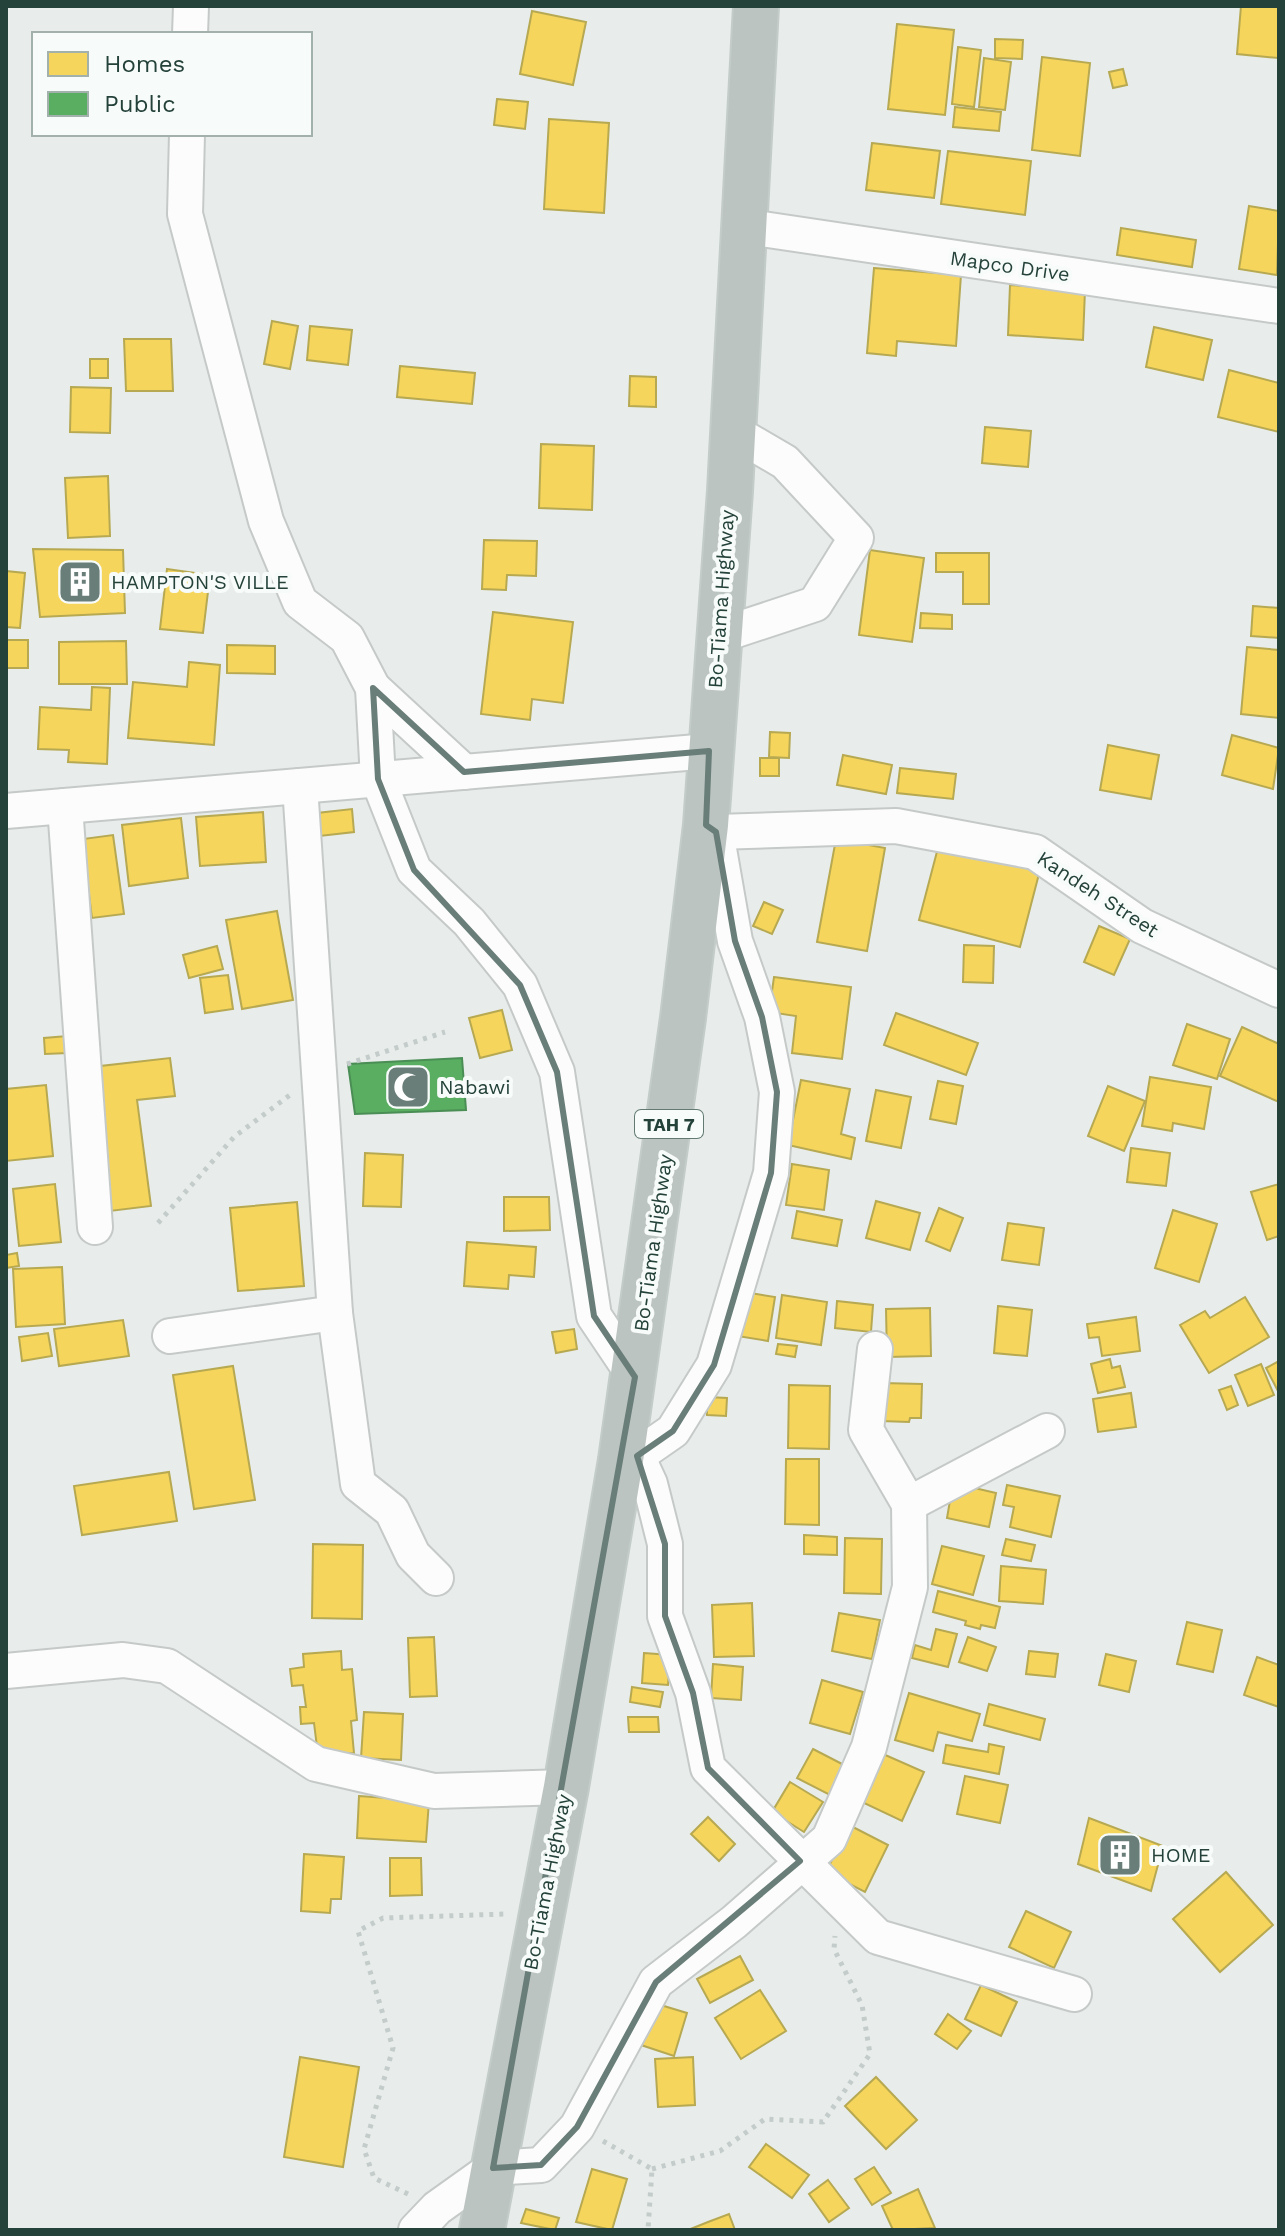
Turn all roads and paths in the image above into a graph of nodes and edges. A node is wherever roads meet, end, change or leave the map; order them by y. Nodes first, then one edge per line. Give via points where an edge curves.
1 (191, 6) edge
2 (756, 6) edge
3 (190, 32) edge
4 (187, 136) edge
5 (742, 226) junction
6 (1279, 306) edge
7 (732, 431) junction
8 (718, 636) junction
9 (373, 688) junction
10 (709, 751) junction
11 (464, 772) junction
12 (378, 779) junction
13 (300, 786) junction
14 (65, 806) junction
15 (6, 811) edge
16 (711, 829) junction
17 (1279, 990) edge
18 (95, 1227) dead end
19 (335, 1313) junction
20 (170, 1336) dead end
21 (875, 1349) dead end
22 (635, 1377) junction
23 (1047, 1431) dead end
24 (629, 1458) junction
25 (909, 1504) junction
26 (436, 1578) dead end
27 (6, 1671) edge
28 (566, 1787) junction
29 (800, 1861) junction
30 (837, 1895) junction
31 (540, 1913) junction
32 (1074, 1994) dead end
33 (577, 2127) junction
34 (493, 2168) junction
35 (652, 2169) junction
36 (427, 2219) edge
37 (482, 2230) edge
38 (648, 2230) edge

1 - 3 street
2 - 5 highway, Bo-Tiama Highway / TAH 7
4 - 9 street via 185,214 266,521 300,602 347,638
5 - 6 street, Mapco Drive
5 - 7 highway, Bo-Tiama Highway / TAH 7
7 - 8 highway, Bo-Tiama Highway / TAH 7
7 - 8 street via 785,462 856,538 815,604
8 - 10 highway, Bo-Tiama Highway / TAH 7
9 - 11 street
9 - 12 street
10 - 11 street
10 - 16 highway, Bo-Tiama Highway / TAH 7
11 - 12 street
12 - 13 street
12 - 22 street via 414,870 520,985 557,1072 594,1316
13 - 14 street
13 - 19 street
14 - 15 street
14 - 18 street
16 - 17 street, Kandeh Street via 896,826 1035,852 1142,926
16 - 22 highway, Bo-Tiama Highway / TAH 7
16 - 24 street via 777,1092 771,1173 714,1365 673,1431
19 - 20 street
19 - 26 street via 358,1484 392,1511 413,1555
21 - 25 street via 866,1430
22 - 24 highway, Bo-Tiama Highway / TAH 7
23 - 25 street
24 - 28 highway, Bo-Tiama Highway / TAH 7
24 - 29 street via 650,1484 665,1544 665,1616 693,1693 708,1768
25 - 29 street via 910,1587 869,1747 829,1839
27 - 28 street via 123,1660 167,1666 316,1764 434,1791
28 - 31 highway, Bo-Tiama Highway / TAH 7
29 - 30 street
29 - 33 street via 734,1922 656,1982
30 - 32 street via 878,1937
30 - 35 path via 834,1949 862,2005 870,2054 823,2122 765,2119 720,2151
31 - 34 highway, Bo-Tiama Highway / TAH 7
31 - 36 path via 383,1918 358,1931 393,2048 364,2149 374,2178
33 - 34 street via 541,2165
33 - 35 path
34 - 36 street
34 - 37 highway, Bo-Tiama Highway / TAH 7
35 - 38 path

